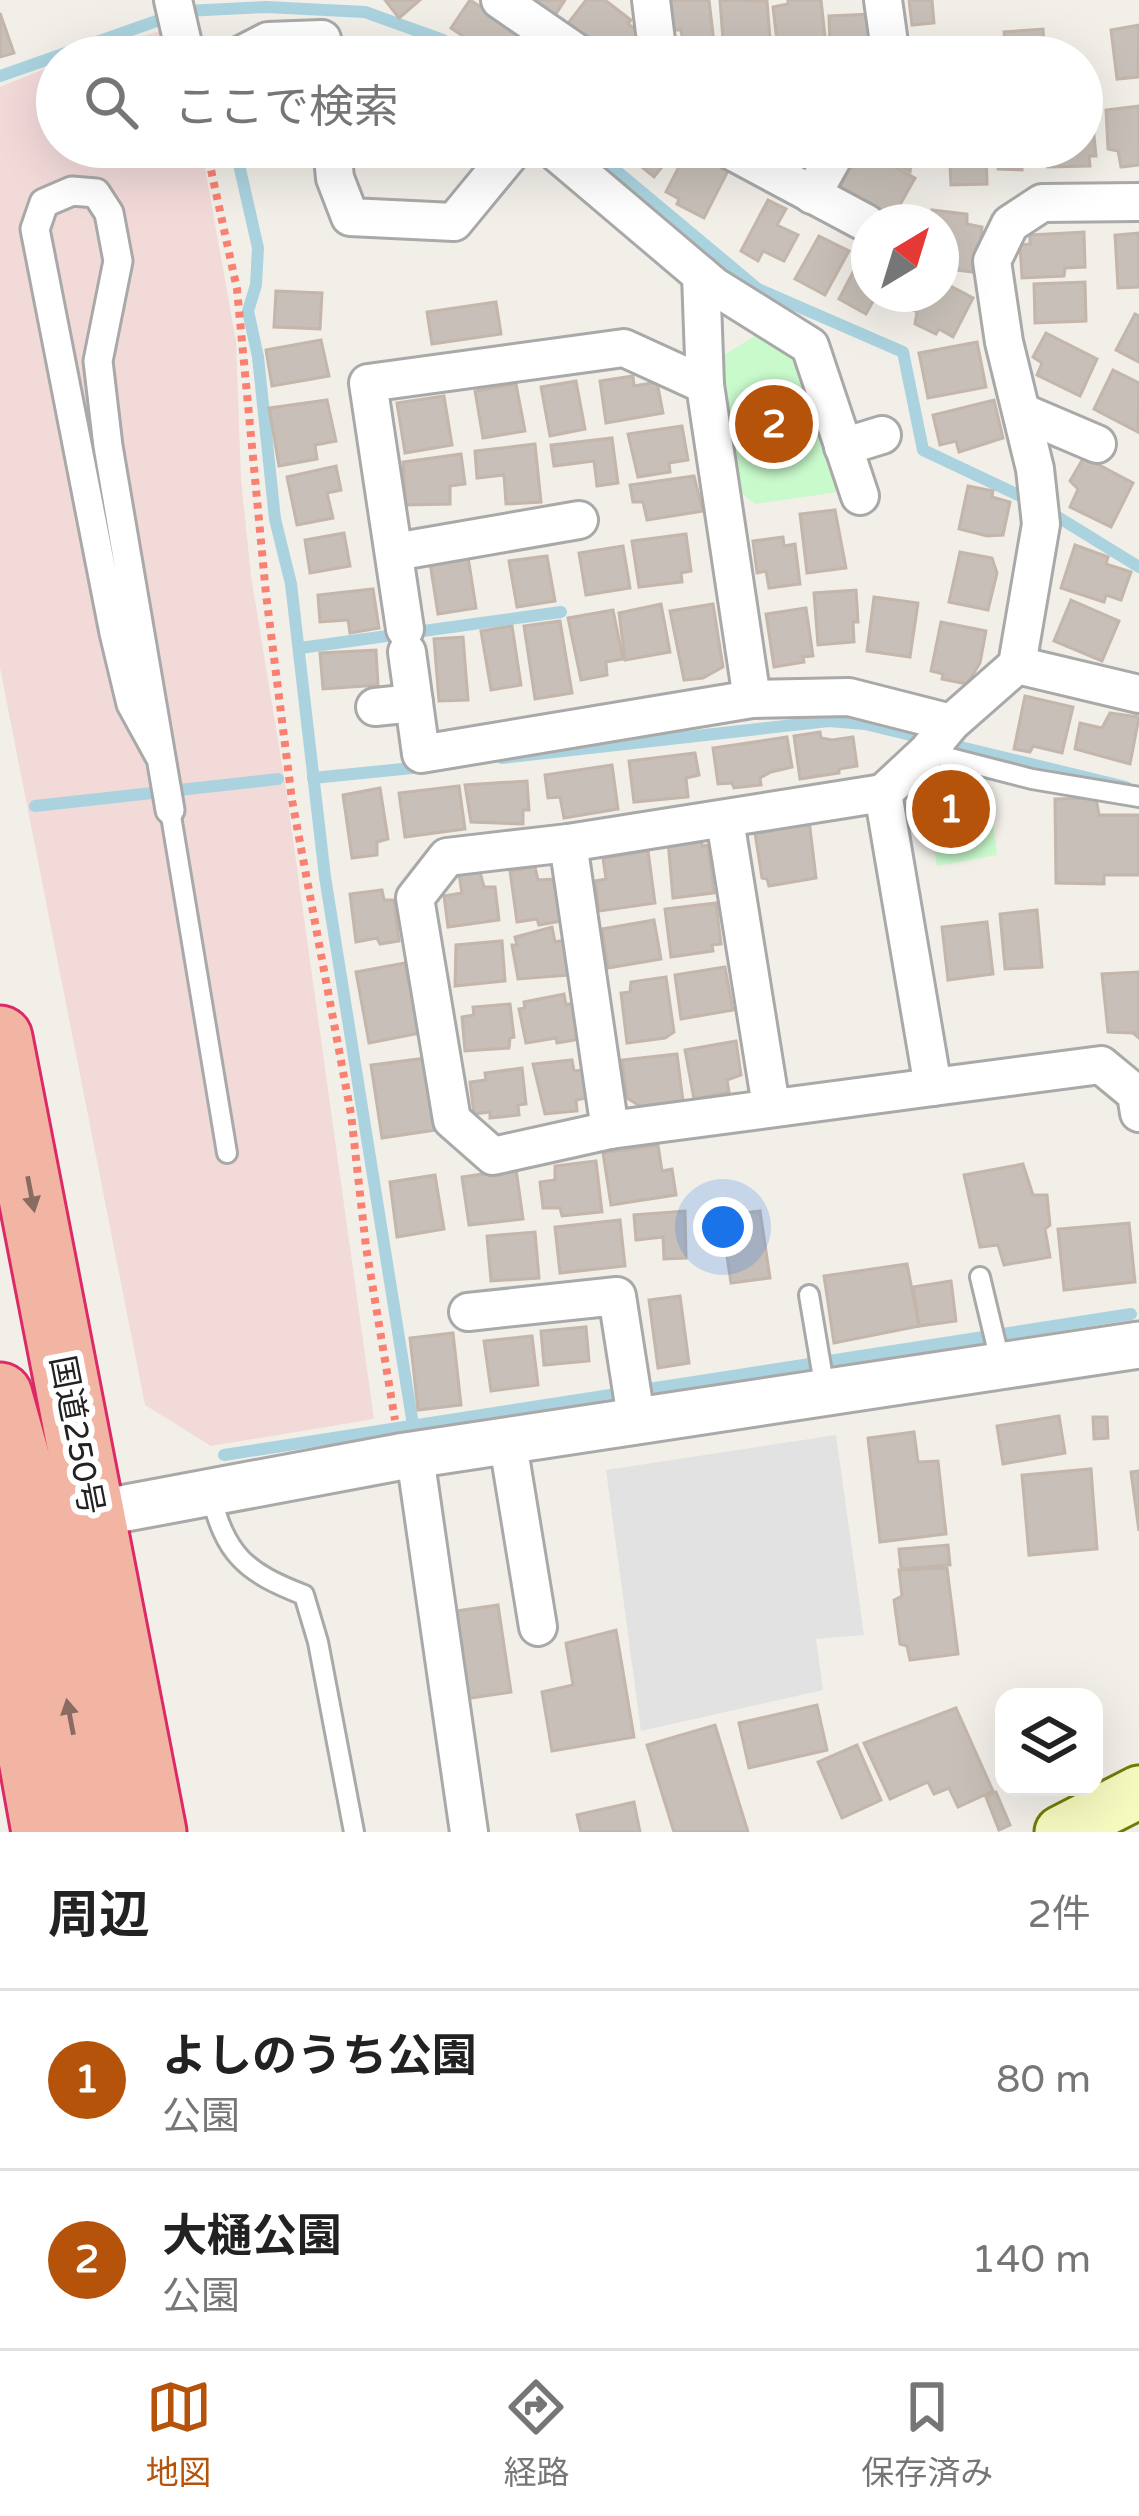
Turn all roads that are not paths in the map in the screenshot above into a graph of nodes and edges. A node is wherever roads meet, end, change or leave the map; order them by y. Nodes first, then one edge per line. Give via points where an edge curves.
1 (500, 0) edge
2 (651, 0) edge
3 (883, 0) edge
4 (552, 36) edge
5 (655, 36) edge
6 (888, 36) edge
7 (334, 168) edge
8 (499, 168) edge
9 (575, 168) edge
10 (762, 168) edge
11 (827, 168) edge
12 (812, 195) junction
13 (1139, 202) edge
14 (851, 215) edge
15 (701, 275) junction
16 (705, 385) junction
17 (1022, 412) junction
18 (882, 435) dead end
19 (1096, 444) dead end
20 (844, 447) junction
21 (860, 496) dead end
22 (579, 520) dead end
23 (395, 552) junction
24 (1017, 665) junction
25 (1139, 694) edge
26 (752, 699) junction
27 (414, 703) junction
28 (375, 707) dead end
29 (938, 739) junction
30 (159, 755) junction
31 (883, 793) junction
32 (1139, 797) edge
33 (170, 810) joint
34 (725, 820) junction
35 (568, 843) junction
36 (0, 1038) edge
37 (933, 1087) junction
38 (771, 1106) junction
39 (1139, 1113) edge
40 (610, 1130) junction
41 (227, 1153) dead end
42 (980, 1276) dead end
43 (809, 1294) dead end
44 (468, 1312) dead end
45 (995, 1341) junction
46 (1139, 1345) edge
47 (821, 1369) junction
48 (0, 1395) edge
49 (633, 1400) junction
50 (405, 1438) junction
51 (508, 1444) junction
52 (210, 1492) junction
53 (30, 1503) junction
54 (94, 1514) junction
55 (538, 1627) dead end
56 (1139, 1792) edge
57 (44, 1832) edge
58 (91, 1832) edge
59 (154, 1832) edge
60 (196, 1832) edge
61 (353, 1832) edge
62 (469, 1832) edge
63 (1061, 1832) edge

1 - 4 street
2 - 5 street
3 - 6 street
7 - 8 street via 350,217 454,223
9 - 15 street
10 - 12 street
11 - 12 street
12 - 14 street
13 - 17 street via 1042,203 1010,224 992,261
15 - 16 street
15 - 20 street via 810,346
16 - 23 street via 624,348 368,383
16 - 26 street
17 - 19 street
17 - 24 street via 1042,524
18 - 20 street
20 - 21 street
22 - 23 street
23 - 27 street
24 - 25 street
24 - 29 street
26 - 27 street via 421,754
26 - 29 street via 849,697
27 - 28 street
29 - 31 street
29 - 32 lane via 1032,779
30 - 30 street via 98,361 118,261 109,213 96,193 72,191 44,203 35,229 114,633 131,704
30 - 33 street
31 - 34 street
31 - 37 street
33 - 41 lane
34 - 35 street
34 - 38 street
35 - 40 street
35 - 40 street via 447,857 415,898 452,1120 493,1156
36 -> 54 highway, 国道250号
37 - 38 street
37 - 39 street via 1101,1065 1136,1094
38 - 40 street
42 - 45 lane
43 - 47 lane
44 - 49 street via 617,1296
45 - 46 street
45 - 47 street
47 - 49 street
48 - 53 highway, 国道250号
49 - 51 street
50 - 51 street
50 - 52 street
50 - 62 street
51 - 55 street
52 - 54 street
52 - 61 lane via 218,1526 246,1564 304,1595
53 - 54 street
53 - 57 highway via 4,1609
58 -> 53 highway, 国道250号
54 - 59 highway, 国道250号
54 - 60 highway via 148,1598
56 - 63 main road

